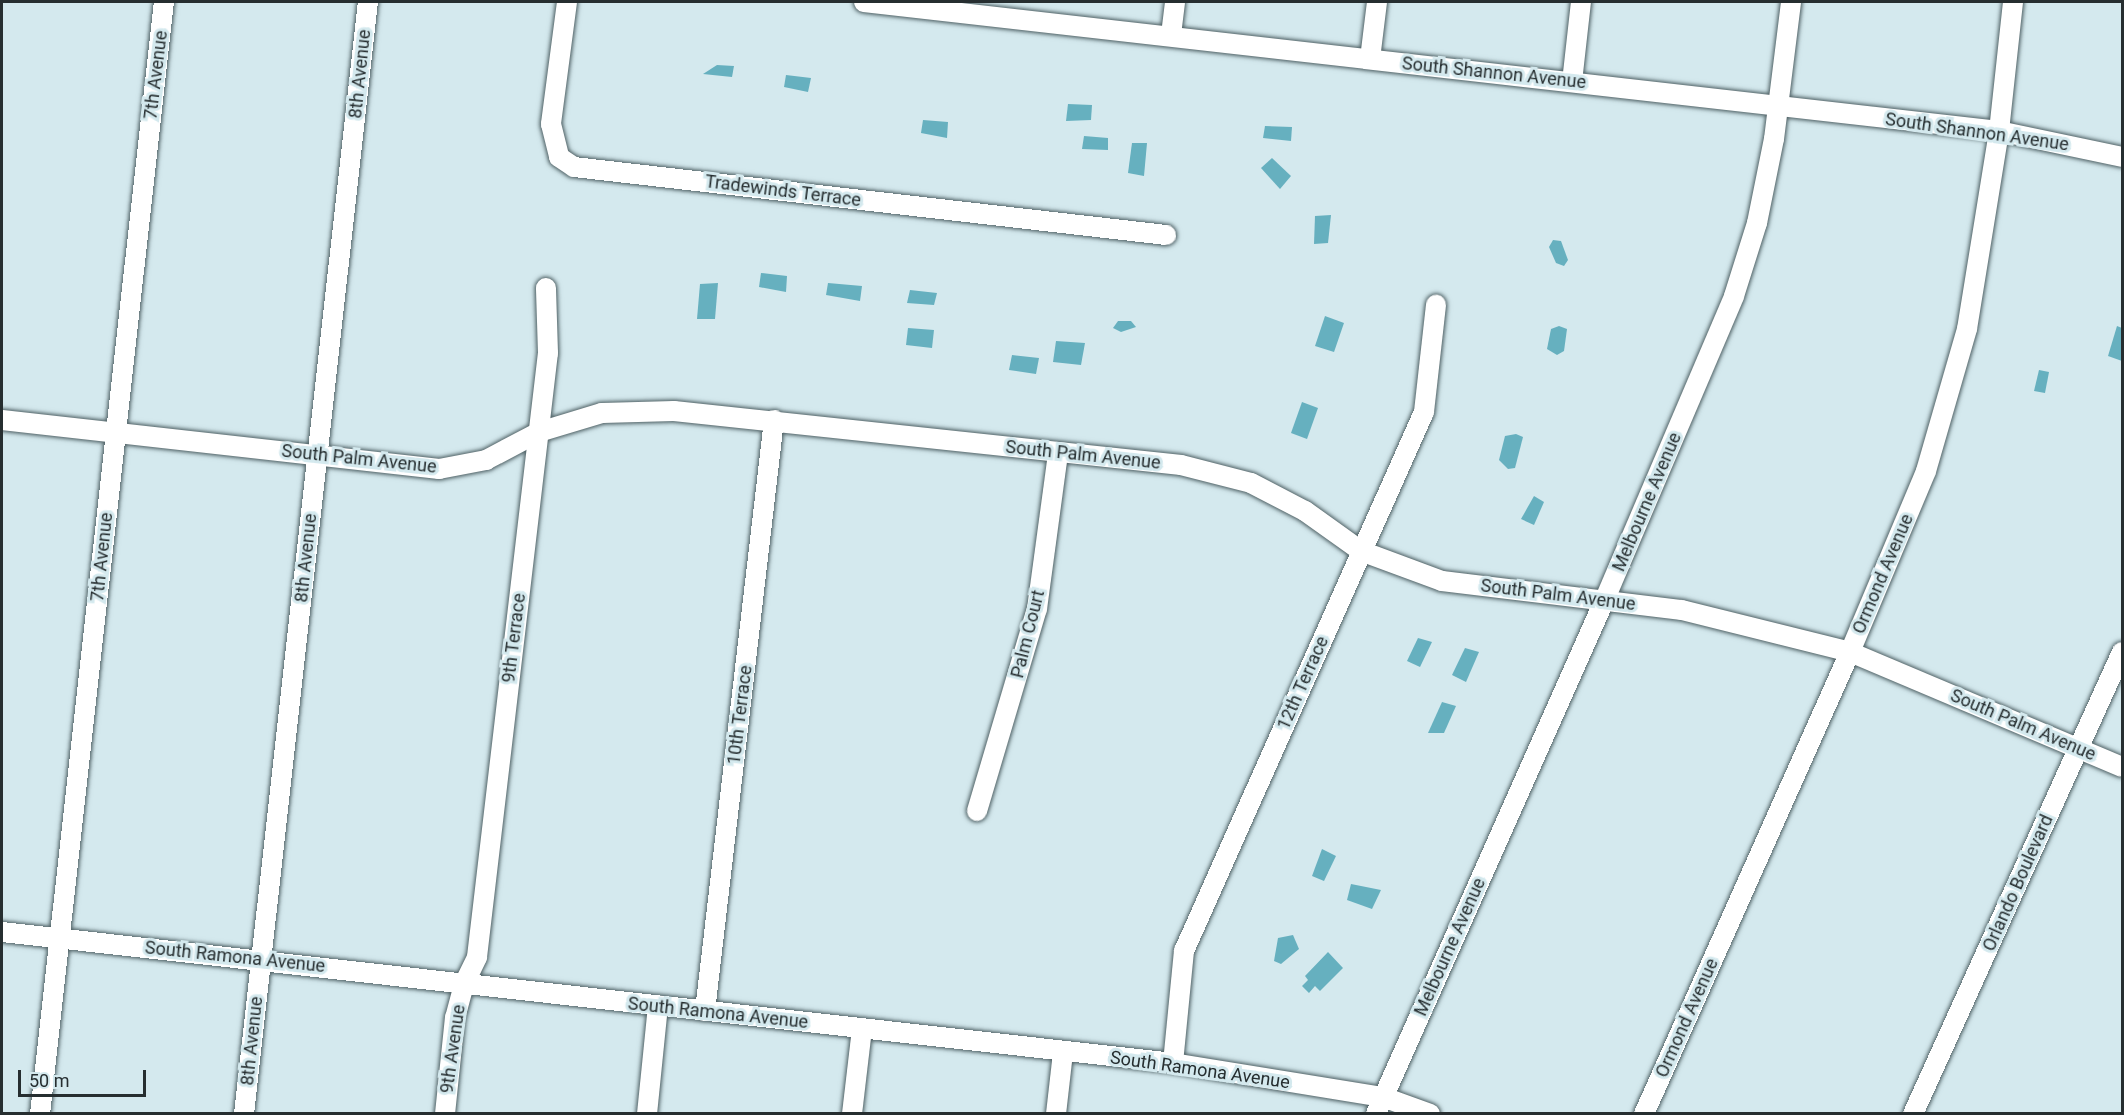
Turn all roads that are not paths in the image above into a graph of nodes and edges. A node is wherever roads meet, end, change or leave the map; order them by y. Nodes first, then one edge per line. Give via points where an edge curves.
1 (164, 2) edge
2 (368, 2) edge
3 (567, 2) edge
4 (864, 2) edge
5 (1175, 2) edge
6 (1377, 2) edge
7 (1581, 2) edge
8 (1791, 2) edge
9 (2013, 2) edge
10 (975, 8) edge
11 (1171, 35) junction
12 (1370, 59) junction
13 (1572, 82) junction
14 (1778, 107) junction
15 (1999, 131) junction
16 (2122, 157) edge
17 (1166, 235) dead end
18 (546, 288) dead end
19 (1436, 305) dead end
20 (2, 420) edge
21 (774, 420) junction
22 (539, 432) junction
23 (115, 433) junction
24 (1058, 453) junction
25 (318, 454) junction
26 (1361, 551) junction
27 (1605, 599) junction
28 (1850, 652) junction
29 (2122, 652) edge
30 (2080, 747) junction
31 (2122, 766) edge
32 (977, 811) dead end
33 (2, 932) edge
34 (60, 939) junction
35 (261, 959) junction
36 (464, 984) junction
37 (658, 1006) junction
38 (705, 1011) junction
39 (862, 1029) junction
40 (1064, 1053) junction
41 (1173, 1063) junction
42 (1379, 1105) edge
43 (40, 1113) edge
44 (244, 1113) edge
45 (445, 1113) edge
46 (647, 1113) edge
47 (852, 1113) edge
48 (1056, 1113) edge
49 (1430, 1113) edge
50 (1644, 1113) edge
51 (1913, 1113) edge

1 - 23 street, 7th Avenue
2 - 25 street, 8th Avenue
3 - 17 street, Tradewinds Terrace via 551,124 559,157 574,167
4 - 10 street, South Shannon Avenue
5 - 11 street
6 - 12 street
7 - 13 street
8 - 14 street, Melbourne Avenue
9 - 15 street, Ormond Avenue
10 - 11 street, South Shannon Avenue
11 - 12 street, South Shannon Avenue
12 - 13 street, South Shannon Avenue
13 - 14 street, South Shannon Avenue
14 - 15 street, South Shannon Avenue
14 - 27 street, Melbourne Avenue via 1756,223 1734,296
15 - 16 street, South Shannon Avenue
15 - 28 street, Ormond Avenue via 1967,329 1926,471
18 - 22 street, 9th Terrace via 548,353
19 - 26 street, 12th Terrace via 1424,412
20 - 23 street, South Palm Avenue
21 - 22 street, South Palm Avenue via 674,411 602,413
21 - 24 street, South Palm Avenue
21 - 38 street, 10th Terrace
22 - 25 street, South Palm Avenue via 486,460 439,469
22 - 36 street, 9th Terrace via 477,957
23 - 25 street, South Palm Avenue
23 - 34 street, 7th Avenue
24 - 26 street, South Palm Avenue via 1181,465 1230,475 1276,494
24 - 32 street, Palm Court via 1038,609
25 - 35 street, 8th Avenue
26 - 27 street, South Palm Avenue via 1442,581
26 - 41 street, 12th Terrace via 1184,951
27 - 28 street, South Palm Avenue via 1682,610
27 - 42 street, Melbourne Avenue
28 - 30 street, South Palm Avenue
28 - 50 street, Ormond Avenue
29 - 30 street, Orlando Boulevard
30 - 31 street, South Palm Avenue
30 - 51 street, Orlando Boulevard
33 - 34 street, South Ramona Avenue
34 - 35 street, South Ramona Avenue
34 - 43 street, 7th Avenue
35 - 36 street, South Ramona Avenue
35 - 44 street, 8th Avenue
36 - 37 street, South Ramona Avenue
36 - 45 street, 9th Avenue via 455,1018
37 - 38 street, South Ramona Avenue
37 - 46 street
38 - 39 street, South Ramona Avenue
39 - 40 street, South Ramona Avenue
39 - 47 street
40 - 41 street, South Ramona Avenue
40 - 48 street
41 - 42 street, South Ramona Avenue
42 - 49 street, South Ramona Avenue

